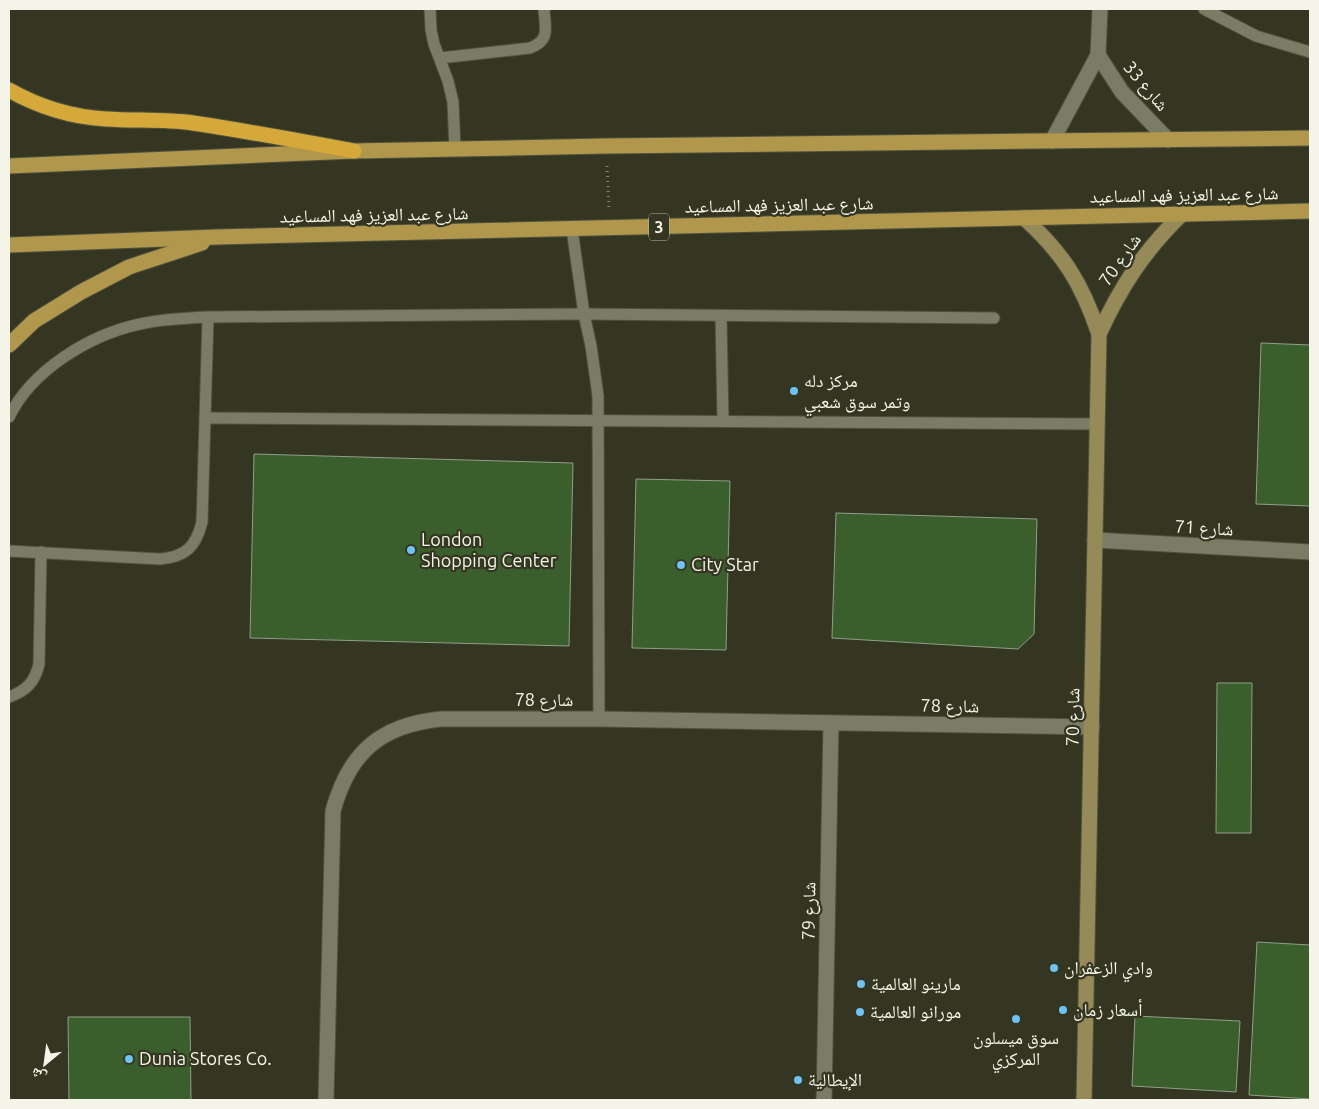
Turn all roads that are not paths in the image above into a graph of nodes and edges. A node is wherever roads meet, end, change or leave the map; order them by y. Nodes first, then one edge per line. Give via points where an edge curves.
1 (430, 9) edge
2 (544, 9) edge
3 (1100, 9) edge
4 (1204, 9) edge
5 (1310, 52) edge
6 (1098, 55) junction
7 (440, 58) junction
8 (9, 90) edge
9 (1310, 138) edge
10 (1168, 140) junction
11 (1052, 141) junction
12 (455, 149) junction
13 (354, 151) junction
14 (9, 166) edge
15 (1310, 211) edge
16 (1182, 214) junction
17 (1024, 218) junction
18 (572, 229) junction
19 (218, 237) junction
20 (9, 245) edge
21 (584, 314) junction
22 (720, 316) junction
23 (208, 317) junction
24 (994, 318) dead end
25 (1099, 334) junction
26 (9, 345) edge
27 (9, 417) edge
28 (205, 418) junction
29 (598, 420) junction
30 (723, 421) junction
31 (1098, 424) junction
32 (1095, 540) junction
33 (9, 551) edge
34 (41, 552) junction
35 (1310, 552) edge
36 (9, 697) edge
37 (599, 719) junction
38 (831, 723) junction
39 (1092, 727) junction
40 (326, 1100) edge
41 (824, 1100) edge
42 (1084, 1100) edge

1 - 7 lane via 431,30
2 - 7 lane via 546,36 540,44 530,48
3 - 6 street, شارع 33
4 - 5 lane via 1256,36
6 - 10 street, شارع 33 via 1122,92
6 - 11 street, شارع 33
7 - 12 lane via 453,102
8 - 13 highway via 33,103 72,115 192,123
9 - 10 main road
10 - 11 main road
11 - 12 main road
12 - 13 main road
13 - 14 main road
15 - 16 main road, شارع عبد العزيز فهد المساعيد / 3
16 - 17 main road, شارع عبد العزيز فهد المساعيد / 3
16 - 25 street, شارع 70 via 1161,235 1125,282
17 - 18 main road, شارع عبد العزيز فهد المساعيد / 3
17 - 25 street, شارع 70 via 1063,258 1090,307
18 - 19 main road, شارع عبد العزيز فهد المساعيد / 3
18 - 21 lane
19 - 20 main road, شارع عبد العزيز فهد المساعيد / 3
19 - 26 main road via 129,267 34,321
21 - 22 lane
21 - 23 lane
21 - 29 lane via 596,371
22 - 24 lane
22 - 30 lane
23 - 27 lane via 139,324 105,335 46,372 21,396
23 - 28 lane
25 - 31 street, شارع 70
28 - 29 lane
28 - 34 lane via 202,522 193,545 172,558 160,559
29 - 30 lane
29 - 37 lane
30 - 31 lane
31 - 32 street, شارع 70
32 - 35 street, شارع 71
32 - 39 street, شارع 70
33 - 34 lane
34 - 36 lane via 39,664 30,686
37 - 38 street, شارع 78
37 - 40 street, شارع 78 via 419,721 398,727 379,738 348,770 332,811
38 - 39 street, شارع 78
38 - 41 street, شارع 79
39 - 42 street, شارع 70

